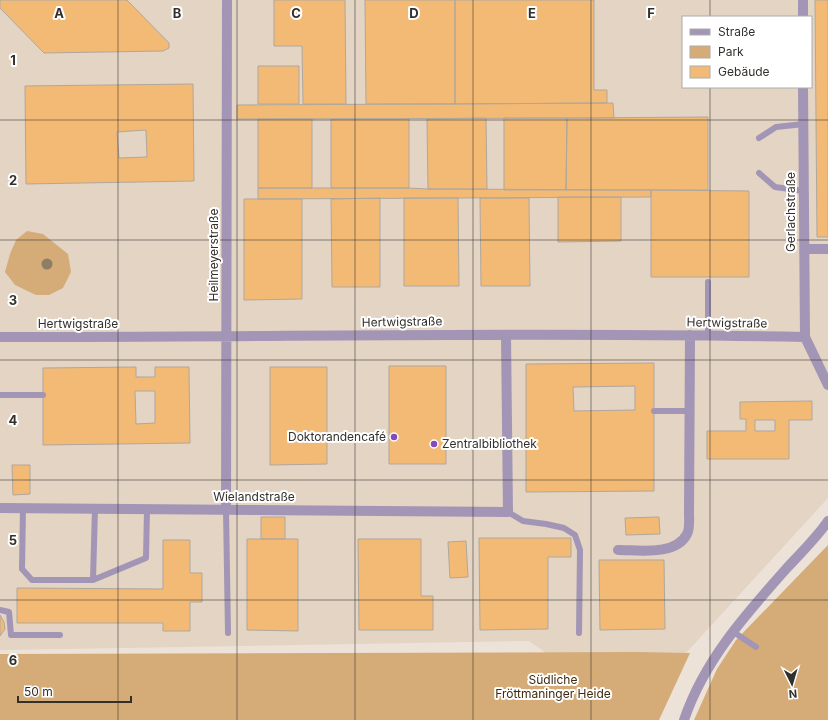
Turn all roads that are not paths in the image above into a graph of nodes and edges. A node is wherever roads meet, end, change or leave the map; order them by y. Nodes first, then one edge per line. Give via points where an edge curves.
1 (227, 0) edge
2 (802, 0) edge
3 (803, 16) edge
4 (803, 88) edge
5 (804, 124) junction
6 (759, 138) dead end
7 (759, 174) dead end
8 (804, 191) junction
9 (805, 249) junction
10 (828, 249) edge
11 (708, 282) dead end
12 (506, 335) junction
13 (690, 335) junction
14 (708, 335) junction
15 (227, 336) junction
16 (0, 337) edge
17 (805, 337) junction
18 (828, 385) edge
19 (0, 395) edge
20 (43, 395) dead end
21 (689, 411) junction
22 (654, 412) dead end
23 (0, 508) edge
24 (22, 508) junction
25 (95, 508) junction
26 (147, 509) junction
27 (226, 510) junction
28 (508, 512) junction
29 (828, 520) edge
30 (618, 550) dead end
31 (94, 580) junction
32 (0, 610) edge
33 (732, 631) junction
34 (228, 633) dead end
35 (579, 633) dead end
36 (60, 635) dead end
37 (756, 647) dead end
38 (684, 720) edge

1 - 15 street, Heilmeyerstraße
2 - 3 street
4 - 5 street, Gerlachstraße
5 - 6 lane via 776,127
5 - 8 street, Gerlachstraße
7 - 8 lane via 775,188
8 - 9 street, Gerlachstraße
9 - 10 street
9 - 17 street, Gerlachstraße
11 - 14 lane
12 - 13 street, Hertwigstraße
12 - 15 street, Hertwigstraße
12 - 28 street
13 - 14 street, Hertwigstraße
13 - 21 street
14 - 17 street, Hertwigstraße
15 - 16 street, Hertwigstraße
15 - 27 street, Heilmeyerstraße
17 - 18 street
19 - 20 lane
21 - 22 lane
21 - 30 street via 687,534 678,545 667,549
23 - 24 street, Wielandstraße
24 - 25 street, Wielandstraße
24 - 31 lane via 22,569 32,580
25 - 26 street, Wielandstraße
25 - 31 lane
26 - 27 street, Wielandstraße
26 - 31 lane via 146,558
27 - 28 street, Wielandstraße
27 - 34 lane
28 - 35 lane via 522,521 564,528 576,535 580,550
29 - 33 street
32 - 36 lane via 9,612 11,635
33 - 37 lane
33 - 38 street via 706,669

